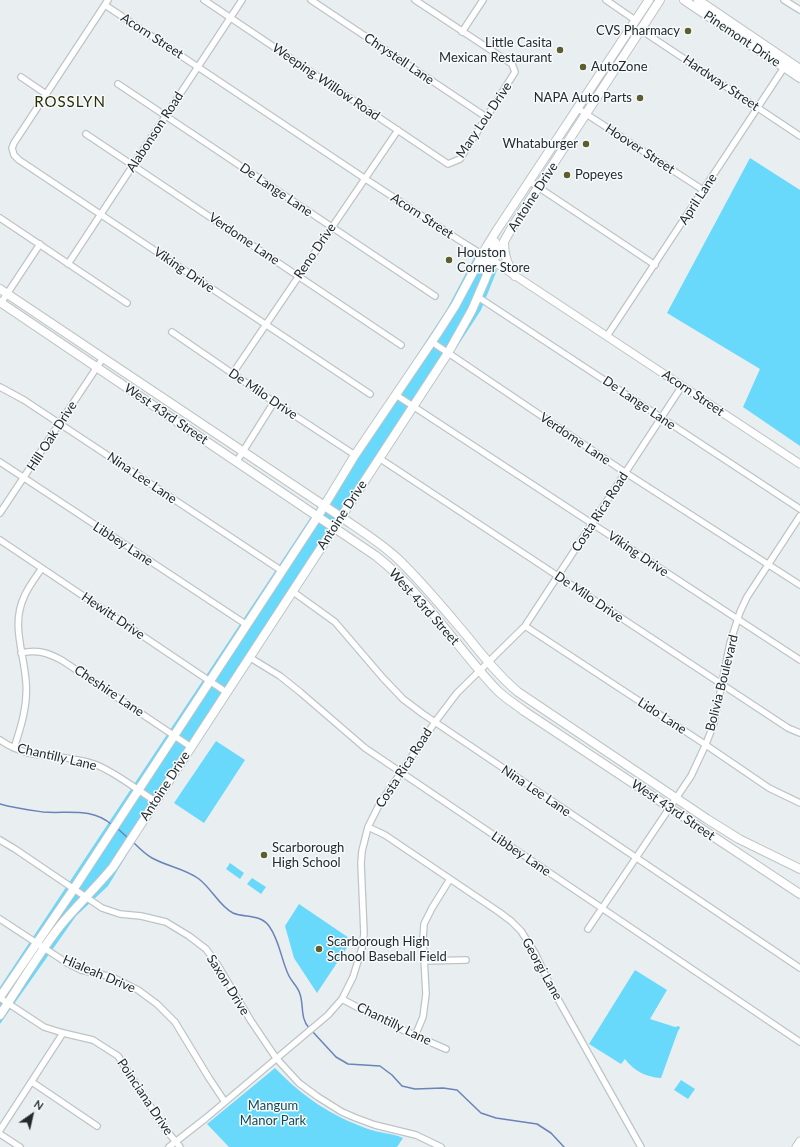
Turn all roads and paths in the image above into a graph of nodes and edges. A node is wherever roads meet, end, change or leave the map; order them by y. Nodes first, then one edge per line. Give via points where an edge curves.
1 (204, 0) edge
2 (242, 0) edge
3 (311, 0) edge
4 (415, 0) edge
5 (483, 0) edge
6 (606, 0) edge
7 (649, 0) edge
8 (660, 0) edge
9 (684, 0) edge
10 (698, 0) edge
11 (784, 0) edge
12 (107, 2) edge
13 (800, 10) edge
14 (231, 18) junction
15 (635, 20) junction
16 (730, 26) junction
17 (641, 30) junction
18 (462, 32) junction
19 (614, 52) junction
20 (623, 58) junction
21 (786, 64) junction
22 (198, 66) junction
23 (800, 69) edge
24 (21, 78) dead end
25 (800, 78) edge
26 (118, 84) dead end
27 (46, 94) junction
28 (577, 108) junction
29 (758, 108) junction
30 (587, 114) junction
31 (166, 116) junction
32 (486, 117) junction
33 (398, 130) junction
34 (86, 134) dead end
35 (800, 136) edge
36 (448, 164) joint
37 (133, 165) junction
38 (364, 178) junction
39 (529, 181) junction
40 (539, 188) junction
41 (703, 190) junction
42 (101, 214) junction
43 (0, 218) edge
44 (331, 227) junction
45 (504, 242) junction
46 (40, 244) junction
47 (488, 258) junction
48 (68, 264) junction
49 (655, 265) junction
50 (298, 276) junction
51 (515, 276) junction
52 (0, 289) edge
53 (8, 293) junction
54 (435, 296) dead end
55 (478, 297) junction
56 (1, 302) edge
57 (127, 303) dead end
58 (267, 324) junction
59 (172, 332) dead end
60 (607, 336) junction
61 (432, 342) junction
62 (401, 345) dead end
63 (448, 353) junction
64 (103, 358) junction
65 (96, 368) junction
66 (233, 373) junction
67 (682, 386) junction
68 (0, 387) edge
69 (370, 394) dead end
70 (396, 395) junction
71 (274, 402) junction
72 (173, 404) junction
73 (413, 406) junction
74 (166, 414) junction
75 (662, 418) junction
76 (60, 423) junction
77 (243, 451) junction
78 (355, 455) junction
79 (379, 458) junction
80 (236, 461) junction
81 (0, 462) edge
82 (800, 464) edge
83 (626, 473) junction
84 (24, 478) junction
85 (325, 506) junction
86 (800, 509) edge
87 (0, 513) edge
88 (318, 516) junction
89 (341, 516) junction
90 (800, 516) edge
91 (593, 523) junction
92 (334, 528) junction
93 (0, 540) edge
94 (768, 564) junction
95 (42, 568) junction
96 (282, 571) junction
97 (558, 576) junction
98 (419, 582) junction
99 (800, 585) edge
100 (411, 588) junction
101 (292, 591) junction
102 (738, 620) junction
103 (247, 625) junction
104 (525, 626) junction
105 (21, 653) junction
106 (249, 657) junction
107 (800, 660) edge
108 (489, 663) junction
109 (480, 671) junction
110 (210, 681) junction
111 (721, 684) junction
112 (226, 692) junction
113 (435, 722) junction
114 (574, 731) junction
115 (800, 733) edge
116 (174, 736) junction
117 (0, 740) edge
118 (568, 740) junction
119 (706, 744) junction
120 (191, 747) junction
121 (14, 748) junction
122 (401, 772) junction
123 (138, 790) junction
124 (676, 798) junction
125 (155, 801) junction
126 (800, 803) edge
127 (669, 808) junction
128 (368, 827) junction
129 (739, 839) junction
130 (0, 840) edge
131 (732, 850) junction
132 (636, 858) junction
133 (800, 869) edge
134 (450, 879) junction
135 (73, 889) junction
136 (800, 894) edge
137 (86, 898) junction
138 (602, 908) junction
139 (0, 919) edge
140 (588, 929) dead end
141 (36, 943) junction
142 (44, 949) junction
143 (466, 960) dead end
144 (424, 962) junction
145 (800, 968) edge
146 (0, 997) edge
147 (342, 999) junction
148 (8, 1003) junction
149 (0, 1015) edge
150 (62, 1033) junction
151 (415, 1036) junction
152 (800, 1042) edge
153 (446, 1049) dead end
154 (276, 1058) junction
155 (32, 1082) junction
156 (225, 1102) junction
157 (97, 1126) dead end
158 (0, 1130) edge
159 (0, 1134) edge
160 (800, 1141) edge
161 (176, 1142) junction
162 (20, 1147) edge
163 (169, 1147) edge
164 (180, 1147) edge
165 (441, 1147) edge
166 (641, 1147) edge
167 (796, 1147) edge

1 - 14 street, Weeping Willow Road
2 - 14 street, Alabonson Road
3 - 32 street, Chrystell Lane
4 - 18 street
5 - 18 street
6 - 15 street
7 - 15 main road, Antoine Drive
8 - 17 main road, Antoine Drive
9 - 16 main road, Pinemont Drive
10 - 16 main road, Pinemont Drive
11 - 13 street
12 - 22 street, Acorn Street
12 - 27 street
14 - 22 street, Alabonson Road
14 - 33 street, Weeping Willow Road
15 - 19 main road, Antoine Drive
16 - 21 main road, Pinemont Drive
17 - 20 main road, Antoine Drive
17 - 29 street, Hardway Street
18 - 32 street, Mary Lou Drive via 512,64 515,72
19 - 20 main road
19 - 28 main road, Antoine Drive
20 - 30 main road, Antoine Drive
21 - 23 main road, Pinemont Drive
21 - 25 main road, Pinemont Drive
21 - 29 street, April Lane
22 - 31 street, Alabonson Road
22 - 38 street, Acorn Street
24 - 27 street
26 - 31 street, De Lange Lane
27 - 42 street, Viking Drive via 12,148 14,155
28 - 30 street, Hoover Street
28 - 39 main road, Antoine Drive
29 - 35 street, Hardway Street
29 - 41 street, April Lane
30 - 40 main road, Antoine Drive
30 - 41 street, Hoover Street
31 - 37 street, Alabonson Road
31 - 44 street, De Lange Lane
32 - 36 street, Mary Lou Drive via 460,160
33 - 36 street, Weeping Willow Road
33 - 38 street, Reno Drive
34 - 37 street, Verdome Lane
37 - 42 street, Alabonson Road
37 - 50 street, Verdome Lane
38 - 44 street, Reno Drive
38 - 47 street, Acorn Street
39 - 40 street
39 - 47 main road, Antoine Drive via 501,224
40 - 45 main road, Antoine Drive
40 - 49 street
41 - 49 street, April Lane
42 - 48 street, Alabonson Road
42 - 58 street, Viking Drive
43 - 46 street
44 - 50 street, Reno Drive
44 - 54 street, De Lange Lane
45 - 47 main road, Antoine Drive
45 - 51 main road via 507,263
46 - 48 street
46 - 53 street
47 - 51 street, Acorn Street
47 - 55 main road, Antoine Drive
47 - 61 main road, Antoine Drive
48 - 57 street
49 - 60 street, April Lane
50 - 58 street, Reno Drive
50 - 62 street, Verdome Lane
51 - 60 street, Acorn Street
52 - 53 main road, West 43rd Street
53 - 56 street
53 - 64 main road, West 43rd Street
55 - 63 main road, Antoine Drive
55 - 75 street, De Lange Lane
56 - 65 main road, West 43rd Street
58 - 66 street, Reno Drive
58 - 69 street, Viking Drive
59 - 66 street, De Milo Drive
60 - 67 street, Acorn Street
61 - 63 street, Verdome Lane
61 - 70 main road, Antoine Drive
63 - 73 main road, Antoine Drive
63 - 83 street, Verdome Lane
64 - 65 street, Hill Oak Drive
64 - 72 main road, West 43rd Street
65 - 74 main road, West 43rd Street
65 - 76 street, Hill Oak Drive
66 - 71 street, De Milo Drive
67 - 75 street, Costa Rica Road
67 - 82 street, Acorn Street
68 - 76 street, Nina Lee Lane
70 - 73 street, Viking Drive
70 - 78 main road, Antoine Drive
71 - 77 street
71 - 78 street, De Milo Drive
72 - 74 main road
72 - 77 main road, West 43rd Street
73 - 79 main road, Antoine Drive
73 - 91 street, Viking Drive
74 - 80 main road, West 43rd Street
75 - 83 street, Costa Rica Road
75 - 86 street, De Lange Lane
76 - 84 street, Hill Oak Drive
76 - 96 street, Nina Lee Lane
77 - 80 street
77 - 85 main road, West 43rd Street
78 - 85 main road, Antoine Drive
79 - 89 main road, Antoine Drive
79 - 97 street, De Milo Drive
80 - 88 main road, West 43rd Street
81 - 84 street, Libbey Lane
83 - 91 street, Costa Rica Road
83 - 94 street, Verdome Lane
84 - 87 street, Hill Oak Drive
84 - 103 street, Libbey Lane
85 - 88 main road, Antoine Drive
85 - 89 main road, West 43rd Street
88 - 92 main road, West 43rd Street
88 - 96 main road, Antoine Drive
89 - 92 main road, Antoine Drive
89 - 98 main road, West 43rd Street via 398,559
90 - 94 street, Bolivia Boulevard
91 - 97 street, Costa Rica Road
91 - 102 street, Viking Drive
92 - 100 main road, West 43rd Street via 381,560
92 - 101 main road, Antoine Drive
93 - 95 street, Hewitt Drive
94 - 99 street, Verdome Lane
94 - 102 street, Bolivia Boulevard via 747,598
95 - 105 street via 23,597 18,614
95 - 110 street, Hewitt Drive
96 - 103 main road, Antoine Drive
97 - 104 street, Costa Rica Road
97 - 111 street, De Milo Drive
98 - 100 main road
98 - 108 main road, West 43rd Street
100 - 109 main road, West 43rd Street
101 - 106 main road, Antoine Drive
101 - 113 street, Nina Lee Lane via 335,622 403,699
102 - 107 street, Viking Drive
102 - 111 street, Bolivia Boulevard
103 - 110 main road, Antoine Drive
104 - 108 street, Costa Rica Road
104 - 119 street, Lido Lane
105 - 116 street, Cheshire Lane via 41,652 54,656
105 - 121 street via 26,697 23,722
106 - 112 main road, Antoine Drive
106 - 122 street, Libbey Lane via 280,676 364,748
108 - 109 street, Costa Rica Road
108 - 114 main road, West 43rd Street via 518,692
109 - 113 street, Costa Rica Road via 457,693
109 - 118 main road, West 43rd Street via 496,690
110 - 112 street, Hewitt Drive
110 - 116 main road, Antoine Drive
111 - 115 street, De Milo Drive via 788,728
111 - 119 street, Bolivia Boulevard via 714,723
112 - 120 main road, Antoine Drive
113 - 122 street, Costa Rica Road
113 - 132 street, Nina Lee Lane
114 - 118 main road
114 - 124 main road, West 43rd Street
116 - 120 street, Cheshire Lane
116 - 123 main road, Antoine Drive
117 - 121 street, Chantilly Lane
118 - 127 main road, West 43rd Street
119 - 124 street, Bolivia Boulevard via 691,776
119 - 126 street, Lido Lane via 769,788
120 - 125 main road, Antoine Drive
121 - 123 street, Chantilly Lane via 44,756 75,758 94,764 105,768
122 - 128 street, Costa Rica Road
122 - 138 street, Libbey Lane
123 - 125 street, Chantilly Lane
123 - 135 main road, Antoine Drive
124 - 127 street, Bolivia Boulevard
124 - 129 main road, West 43rd Street
125 - 137 main road, Antoine Drive via 108,872
127 - 131 main road, West 43rd Street
127 - 132 street, Bolivia Boulevard
128 - 134 street, Georgi Lane via 385,835
128 - 147 street, Costa Rica Road via 361,863 364,934 362,948 353,977
129 - 131 main road
129 - 133 main road, West 43rd Street
130 - 135 street, Saxon Drive
131 - 136 main road, West 43rd Street
132 - 138 street, Bolivia Boulevard
132 - 145 street, Nina Lee Lane
134 - 144 street via 424,924
134 - 166 street, Georgi Lane via 499,912 521,931
135 - 137 street, Saxon Drive
135 - 141 main road, Antoine Drive
137 - 142 main road, Antoine Drive
137 - 154 street, Saxon Drive via 102,908 120,914 166,922 206,949
138 - 140 street, Bolivia Boulevard
138 - 152 street, Libbey Lane
139 - 141 street, Hialeah Drive
141 - 142 street, Hialeah Drive
141 - 146 main road, Antoine Drive
142 - 148 main road, Antoine Drive
142 - 156 street, Hialeah Drive via 81,970 112,977 138,990 157,1004 175,1022
143 - 144 street
144 - 151 street via 426,994 423,1017
146 - 148 street, Poinciana Drive
147 - 151 street, Chantilly Lane
147 - 154 street, Costa Rica Road via 328,1015
148 - 149 main road, Antoine Drive
148 - 150 street, Poinciana Drive via 33,1020
150 - 155 street
150 - 161 street, Poinciana Drive via 93,1040 118,1056
151 - 153 street, Chantilly Lane
154 - 156 street, Costa Rica Road
154 - 165 street, Saxon Drive via 299,1083 342,1112 375,1125 416,1135
155 - 157 street
155 - 158 street
156 - 161 street, Costa Rica Road
159 - 162 street
160 - 167 street
161 - 163 street, Costa Rica Road
161 - 164 street, Poinciana Drive

